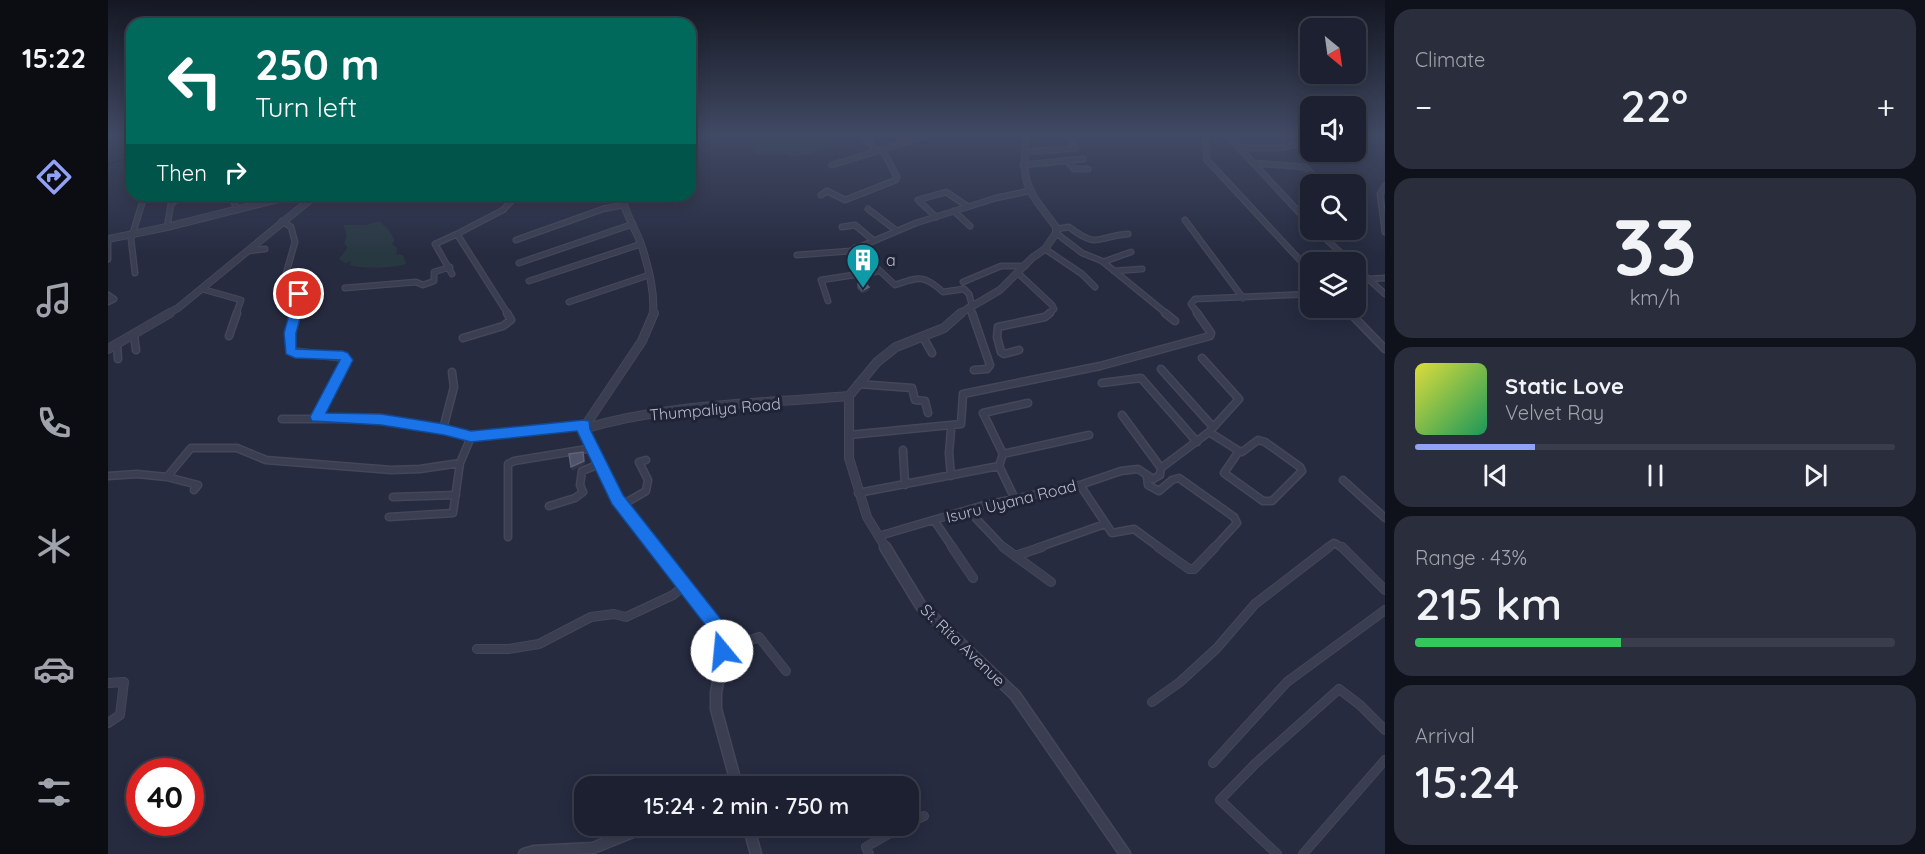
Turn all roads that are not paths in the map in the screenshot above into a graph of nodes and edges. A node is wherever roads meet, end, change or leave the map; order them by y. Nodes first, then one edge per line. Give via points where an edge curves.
1 (896, 176) edge
2 (1026, 176) edge
3 (1222, 176) edge
4 (1265, 176) edge
5 (1385, 186) edge
6 (1029, 191) junction
7 (821, 195) dead end
8 (144, 201) edge
9 (175, 201) edge
10 (233, 201) edge
11 (270, 201) edge
12 (308, 201) edge
13 (511, 201) edge
14 (623, 201) edge
15 (262, 203) joint
16 (623, 205) junction
17 (967, 206) junction
18 (868, 209) dead end
19 (1296, 209) junction
20 (1300, 209) edge
21 (237, 210) junction
22 (954, 211) junction
23 (1300, 213) edge
24 (936, 217) junction
25 (1185, 220) dead end
26 (282, 222) junction
27 (633, 224) junction
28 (970, 226) dead end
29 (167, 227) junction
30 (842, 227) dead end
31 (897, 231) junction
32 (1056, 231) junction
33 (1385, 232) edge
34 (133, 234) junction
35 (458, 234) junction
36 (1128, 234) dead end
37 (516, 240) dead end
38 (874, 240) junction
39 (1327, 240) edge
40 (108, 241) edge
41 (641, 244) junction
42 (855, 248) junction
43 (265, 249) dead end
44 (1045, 249) junction
45 (248, 251) junction
46 (1131, 252) dead end
47 (1340, 252) edge
48 (797, 255) dead end
49 (108, 259) edge
50 (1300, 260) edge
51 (1104, 262) junction
52 (519, 263) dead end
53 (1025, 266) junction
54 (450, 267) junction
55 (1142, 269) dead end
56 (880, 271) junction
57 (1114, 271) junction
58 (135, 273) dead end
59 (1018, 273) junction
60 (452, 274) dead end
61 (649, 275) junction
62 (1385, 278) edge
63 (1368, 279) joint
64 (529, 281) dead end
65 (963, 282) dead end
66 (1095, 287) dead end
67 (345, 288) dead end
68 (202, 289) junction
69 (1385, 294) edge
70 (108, 295) edge
71 (1300, 295) edge
72 (1243, 298) junction
73 (828, 301) dead end
74 (108, 302) edge
75 (568, 302) dead end
76 (971, 306) junction
77 (1355, 318) edge
78 (1175, 321) dead end
79 (134, 335) junction
80 (229, 336) dead end
81 (923, 336) junction
82 (463, 339) dead end
83 (117, 344) junction
84 (108, 349) edge
85 (1385, 349) edge
86 (136, 350) dead end
87 (1019, 350) dead end
88 (932, 353) dead end
89 (1202, 358) dead end
90 (118, 359) dead end
91 (1161, 369) dead end
92 (974, 370) dead end
93 (452, 372) dead end
94 (1102, 383) dead end
95 (857, 384) junction
96 (849, 396) junction
97 (1028, 403) dead end
98 (928, 413) dead end
99 (1122, 415) dead end
100 (316, 417) junction
101 (282, 419) dead end
102 (584, 427) junction
103 (444, 429) junction
104 (1211, 429) junction
105 (951, 430) dead end
106 (849, 435) junction
107 (1089, 435) dead end
108 (471, 437) junction
109 (1197, 442) junction
110 (592, 448) junction
111 (903, 450) dead end
112 (1239, 451) junction
113 (1003, 454) junction
114 (646, 460) dead end
115 (460, 463) junction
116 (600, 464) junction
117 (999, 466) junction
118 (1161, 468) junction
119 (1145, 475) junction
120 (108, 476) edge
121 (951, 476) junction
122 (167, 477) junction
123 (1343, 480) dead end
124 (905, 485) junction
125 (1080, 485) junction
126 (194, 490) dead end
127 (858, 493) junction
128 (456, 495) junction
129 (393, 497) dead end
130 (1015, 499) junction
131 (622, 505) junction
132 (549, 506) dead end
133 (968, 510) junction
134 (389, 517) dead end
135 (1385, 518) edge
136 (934, 520) junction
137 (1105, 524) junction
138 (879, 536) junction
139 (508, 537) dead end
140 (1015, 556) junction
141 (973, 578) dead end
142 (1051, 582) dead end
143 (685, 585) junction
144 (1385, 590) edge
145 (1385, 610) edge
146 (477, 649) dead end
147 (722, 651) junction
148 (786, 671) dead end
149 (108, 683) edge
150 (1152, 702) dead end
151 (108, 723) edge
152 (1385, 730) edge
153 (1385, 760) edge
154 (1213, 763) dead end
155 (733, 776) edge
156 (924, 816) dead end
157 (919, 818) edge
158 (623, 836) edge
159 (751, 836) edge
160 (885, 836) edge
161 (524, 854) edge
162 (756, 854) edge
163 (869, 854) edge
164 (1125, 854) edge
165 (1278, 854) edge
166 (1303, 854) edge

1 - 7 street via 896,180 845,200 827,190
2 - 6 street
3 - 50 street
4 - 19 street
5 - 33 street via 1380,194
6 - 17 street
6 - 32 street
8 - 34 street
9 - 29 street
10 - 21 street
11 - 15 street
12 - 26 street
13 - 35 street via 503,210
14 - 16 street
15 - 21 street
16 - 27 street
16 - 37 street
17 - 22 street
17 - 24 street via 946,192 918,200
18 - 31 street
19 - 20 street
19 - 23 street
21 - 29 street
22 - 24 street
22 - 28 street
24 - 31 street
25 - 72 street
26 - 45 street
26 - 100 street via 291,227 295,242 281,291 300,296 290,333 290,351 343,356 347,360
27 - 41 street
27 - 52 street
29 - 34 street
30 - 38 street via 855,225
31 - 38 street
32 - 36 street via 1069,227 1093,242
32 - 44 street
32 - 51 street via 1082,253
34 - 40 street
34 - 58 street
35 - 54 street via 435,243
35 - 82 street via 511,320
38 - 42 street
39 - 47 street
40 - 49 street
41 - 61 street
41 - 64 street
42 - 48 street
42 - 56 street
43 - 45 street
44 - 53 street
44 - 66 street
45 - 68 street
46 - 51 street
51 - 57 street
53 - 59 street
53 - 65 street via 1006,264
54 - 60 street
54 - 67 street via 434,272 434,281 423,285 417,282
55 - 57 street
56 - 73 street via 821,280
56 - 76 street via 895,285 922,276 943,292 964,289
57 - 78 street
59 - 76 street via 1000,290
59 - 87 street via 1054,309 1045,317 998,327 1002,352
61 - 75 street
61 - 102 street via 654,313 649,327
62 - 63 street
63 - 69 street
68 - 79 street
68 - 80 street via 241,300
70 - 74 street via 114,299
71 - 72 street
72 - 106 street via 1192,300 1210,336 1100,366 963,394 961,424
76 - 81 street via 944,328
76 - 92 street via 990,365
77 - 85 street
79 - 83 street
79 - 86 street
81 - 88 street
81 - 95 street via 896,347
83 - 84 street
83 - 90 street
89 - 104 street via 1239,399
91 - 104 street
93 - 103 street via 454,387
94 - 109 street via 1141,378
95 - 96 street
95 - 98 street via 912,388 915,400 926,401
96 - 102 street, Thumpaliya Road via 677,408
96 - 106 street, St. Rita Avenue
97 - 113 street via 983,413
99 - 118 street
100 - 101 street
100 - 103 street via 381,419
102 - 108 street
102 - 110 street
103 - 108 street
104 - 109 street
104 - 112 street
105 - 121 street
106 - 127 street, St. Rita Avenue via 849,458
107 - 113 street
108 - 115 street
109 - 118 street
110 - 116 street
110 - 139 street via 508,464
111 - 124 street
112 - 112 street via 1224,473 1269,502 1300,474 1300,467 1265,442 1258,440
113 - 117 street
114 - 131 street via 639,462 648,480 646,491
115 - 122 street via 391,470 266,460 237,448 191,448
115 - 128 street
116 - 131 street
116 - 132 street via 582,471 580,485 584,492
117 - 121 street
117 - 130 street
118 - 119 street via 1157,478
119 - 125 street, Isuru Uyana Road via 1138,469 1121,471
119 - 137 street via 1148,485 1160,491 1179,478 1237,523 1194,569 1134,529 1112,533
120 - 122 street
121 - 124 street
122 - 126 street via 198,485
123 - 135 street
124 - 127 street
125 - 130 street, Isuru Uyana Road
125 - 137 street
127 - 138 street, St. Rita Avenue
128 - 129 street
128 - 134 street via 453,513
130 - 133 street, Isuru Uyana Road
131 - 143 street
133 - 136 street, Isuru Uyana Road
133 - 140 street
136 - 138 street, Isuru Uyana Road
136 - 141 street
137 - 140 street
138 - 164 street, St. Rita Avenue via 921,606 1015,695
140 - 142 street
143 - 146 street via 673,595 626,617 614,612 599,615 541,643 507,650
143 - 147 street via 714,623
144 - 150 street via 1334,543 1255,604 1217,648
145 - 154 street via 1287,682
147 - 148 street via 759,637
147 - 155 street via 716,710
149 - 151 street via 124,682 120,715
152 - 165 street via 1339,689 1220,800
153 - 166 street
156 - 157 street
158 - 161 street via 593,848
159 - 162 street
160 - 163 street via 866,847

